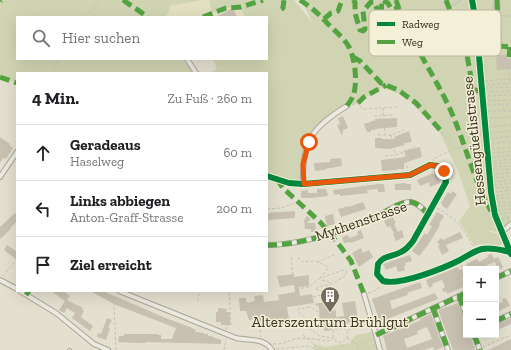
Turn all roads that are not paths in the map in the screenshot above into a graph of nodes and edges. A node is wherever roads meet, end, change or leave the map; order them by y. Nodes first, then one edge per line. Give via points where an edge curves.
1 (472, 0) edge
2 (474, 10) edge
3 (479, 56) edge
4 (188, 60) edge
5 (195, 72) edge
6 (347, 106) road end
7 (16, 153) edge
8 (268, 176) edge
9 (0, 177) edge
10 (304, 184) junction
11 (428, 214) junction
12 (511, 224) edge
13 (502, 232) junction
14 (268, 245) edge
15 (511, 253) edge
16 (511, 271) edge
17 (499, 277) edge
18 (1, 278) edge
19 (16, 289) edge
20 (22, 292) edge
21 (122, 292) edge
22 (364, 294) road end
23 (463, 294) edge
24 (459, 296) junction
25 (463, 306) edge
26 (433, 308) junction
27 (511, 314) edge
28 (499, 320) edge
29 (376, 335) junction
30 (475, 338) edge
31 (272, 348) edge
32 (479, 349) edge
33 (108, 350) edge
34 (380, 350) edge
35 (448, 350) edge

1 - 2 street, Hessengüetlistrasse
3 - 13 street, Hessengüetlistrasse via 491,192 495,215
4 - 5 street
6 - 10 street via 320,125 311,136 303,164
7 - 9 street
8 - 10 street via 289,183
10 - 11 street via 410,175 425,166 434,165 444,171 447,179
11 - 14 street, Mythenstrasse via 418,205 407,202 371,220 330,233 302,241
11 - 15 street via 407,248 384,258 378,264 377,274 383,281 393,283 417,276 482,249 490,248
12 - 13 street
13 - 15 street, Hessengüetlistrasse
16 - 17 street
18 - 19 street
20 - 33 street via 56,313 94,344
21 - 31 street via 226,336 262,341
22 - 29 street
23 - 24 street
24 - 25 street
24 - 26 street
26 - 29 street
26 - 35 street
27 - 28 street
29 - 34 street
30 - 32 street

